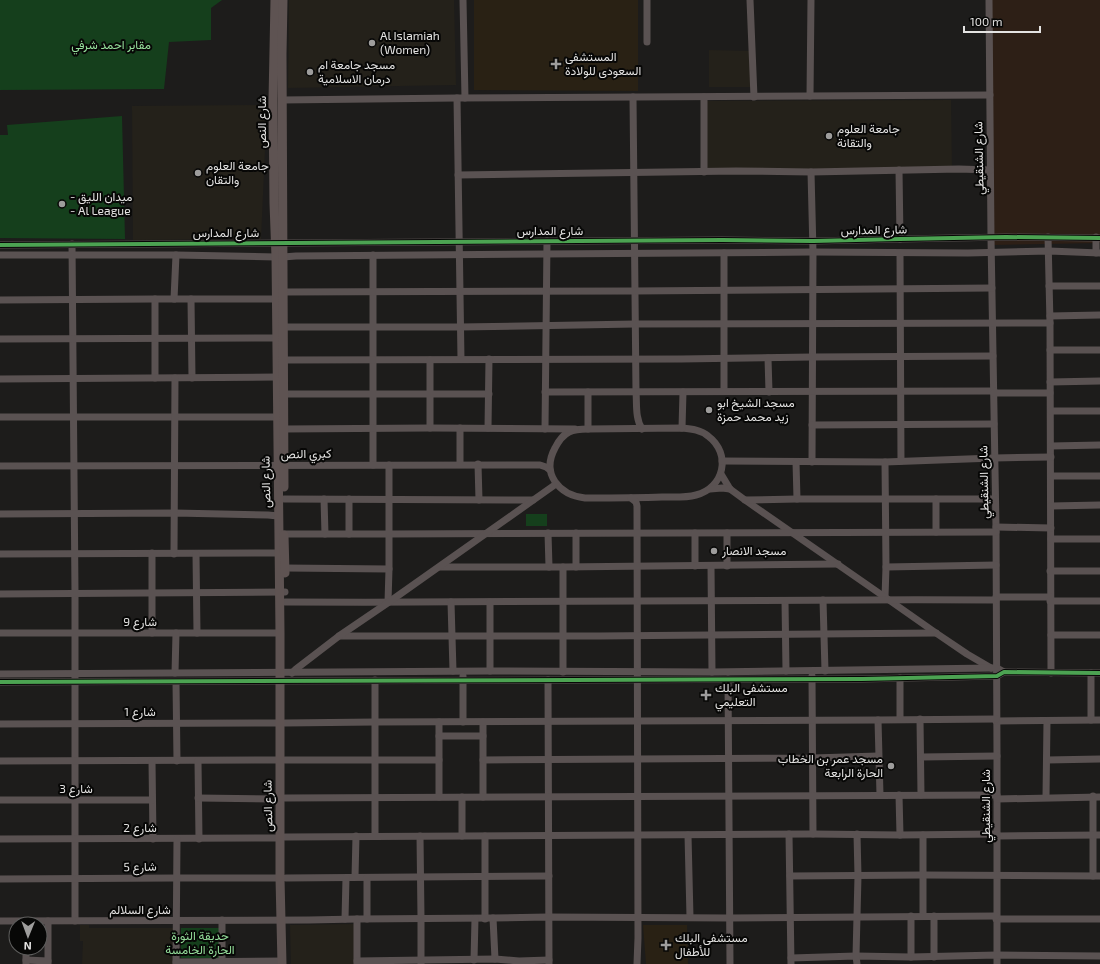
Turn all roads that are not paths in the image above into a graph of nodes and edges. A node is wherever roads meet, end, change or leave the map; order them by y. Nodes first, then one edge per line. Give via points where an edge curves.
1 (275, 0) edge
2 (283, 0) edge
3 (463, 0) edge
4 (647, 0) edge
5 (750, 0) edge
6 (811, 0) edge
7 (989, 0) edge
8 (647, 42) dead end
9 (990, 95) junction
10 (810, 96) junction
11 (633, 97) junction
12 (704, 97) junction
13 (754, 97) junction
14 (461, 98) junction
15 (282, 100) junction
16 (899, 170) junction
17 (990, 170) junction
18 (704, 172) junction
19 (811, 172) junction
20 (634, 173) junction
21 (458, 175) junction
22 (991, 238) junction
23 (1048, 238) junction
24 (1098, 238) edge
25 (900, 239) junction
26 (547, 241) junction
27 (634, 241) junction
28 (813, 241) junction
29 (459, 242) junction
30 (279, 243) junction
31 (72, 244) junction
32 (0, 245) edge
33 (813, 252) junction
34 (1049, 252) junction
35 (724, 253) junction
36 (900, 253) junction
37 (992, 253) junction
38 (1098, 253) edge
39 (459, 254) junction
40 (547, 254) junction
41 (634, 254) junction
42 (0, 255) edge
43 (72, 255) junction
44 (176, 255) junction
45 (373, 255) junction
46 (280, 257) junction
47 (1049, 286) junction
48 (1100, 286) edge
49 (992, 288) junction
50 (900, 289) junction
51 (812, 290) junction
52 (634, 291) junction
53 (724, 291) junction
54 (283, 292) junction
55 (460, 292) junction
56 (547, 292) junction
57 (373, 293) junction
58 (73, 299) junction
59 (154, 299) junction
60 (174, 299) junction
61 (191, 299) junction
62 (0, 300) edge
63 (277, 300) junction
64 (1100, 315) edge
65 (1050, 320) junction
66 (812, 323) junction
67 (993, 323) junction
68 (635, 324) junction
69 (724, 324) junction
70 (900, 324) junction
71 (374, 326) junction
72 (546, 326) junction
73 (283, 327) junction
74 (460, 327) junction
75 (73, 338) junction
76 (155, 338) junction
77 (192, 338) junction
78 (277, 338) junction
79 (0, 339) edge
80 (1050, 350) junction
81 (1100, 350) edge
82 (900, 356) junction
83 (994, 356) junction
84 (812, 357) junction
85 (724, 358) junction
86 (768, 358) junction
87 (461, 359) junction
88 (489, 359) junction
89 (546, 359) junction
90 (635, 359) junction
91 (284, 360) junction
92 (373, 360) junction
93 (430, 360) junction
94 (277, 377) junction
95 (74, 378) junction
96 (154, 378) junction
97 (175, 378) junction
98 (192, 378) junction
99 (0, 379) edge
100 (1100, 381) edge
101 (1050, 382) junction
102 (724, 391) junction
103 (900, 391) junction
104 (545, 392) junction
105 (588, 392) junction
106 (636, 392) junction
107 (683, 392) junction
108 (768, 392) junction
109 (813, 392) junction
110 (994, 392) junction
111 (1050, 393) junction
112 (284, 394) junction
113 (373, 394) junction
114 (430, 394) junction
115 (489, 394) junction
116 (1050, 411) junction
117 (1100, 411) edge
118 (174, 416) junction
119 (0, 417) edge
120 (74, 417) junction
121 (277, 417) junction
122 (637, 417) junction
123 (994, 424) junction
124 (812, 425) junction
125 (900, 425) junction
126 (373, 428) junction
127 (430, 428) junction
128 (460, 428) junction
129 (488, 428) junction
130 (631, 428) junction
131 (682, 428) junction
132 (284, 429) junction
133 (545, 429) junction
134 (584, 429) junction
135 (642, 429) junction
136 (1100, 445) edge
137 (1051, 446) junction
138 (1051, 457) junction
139 (551, 458) junction
140 (994, 458) junction
141 (722, 461) junction
142 (900, 461) junction
143 (796, 462) junction
144 (812, 462) junction
145 (885, 462) junction
146 (460, 464) junction
147 (478, 464) junction
148 (74, 465) junction
149 (374, 465) junction
150 (389, 465) junction
151 (540, 465) junction
152 (0, 466) edge
153 (174, 466) junction
154 (281, 466) junction
155 (550, 470) junction
156 (721, 474) junction
157 (1051, 476) junction
158 (1100, 476) edge
159 (556, 484) junction
160 (710, 489) junction
161 (730, 489) junction
162 (631, 498) junction
163 (646, 498) junction
164 (284, 499) junction
165 (324, 499) junction
166 (349, 499) junction
167 (389, 499) junction
168 (796, 499) junction
169 (885, 499) junction
170 (936, 499) junction
171 (995, 499) junction
172 (479, 500) junction
173 (533, 500) junction
174 (745, 500) junction
175 (1100, 505) edge
176 (1051, 506) junction
177 (637, 511) junction
178 (175, 513) junction
179 (0, 514) edge
180 (75, 514) junction
181 (278, 516) junction
182 (1051, 528) junction
183 (996, 530) junction
184 (695, 532) junction
185 (791, 532) junction
186 (886, 532) junction
187 (936, 532) junction
188 (576, 533) junction
189 (637, 533) junction
190 (727, 533) junction
191 (284, 534) junction
192 (325, 534) junction
193 (349, 534) junction
194 (389, 534) junction
195 (485, 534) junction
196 (548, 534) junction
197 (1100, 538) edge
198 (1051, 539) junction
199 (152, 553) junction
200 (278, 553) junction
201 (0, 554) edge
202 (75, 554) junction
203 (174, 554) junction
204 (196, 554) junction
205 (838, 564) junction
206 (996, 565) junction
207 (695, 566) junction
208 (711, 566) junction
209 (727, 566) junction
210 (440, 567) junction
211 (549, 567) junction
212 (563, 567) junction
213 (576, 567) junction
214 (637, 567) junction
215 (886, 567) junction
216 (285, 568) junction
217 (389, 568) junction
218 (1050, 571) junction
219 (1100, 571) edge
220 (75, 592) junction
221 (197, 592) junction
222 (282, 592) junction
223 (152, 593) junction
224 (0, 594) edge
225 (887, 598) junction
226 (996, 598) junction
227 (1050, 599) junction
228 (823, 600) junction
229 (563, 601) junction
230 (638, 601) junction
231 (711, 601) junction
232 (785, 601) junction
233 (1100, 601) edge
234 (285, 602) junction
235 (388, 602) junction
236 (451, 602) junction
237 (490, 602) junction
238 (0, 633) edge
239 (75, 633) junction
240 (152, 633) junction
241 (176, 633) junction
242 (197, 633) junction
243 (280, 633) junction
244 (936, 633) junction
245 (712, 635) junction
246 (785, 635) junction
247 (824, 635) junction
248 (1051, 635) junction
249 (1100, 635) edge
250 (340, 636) junction
251 (563, 636) junction
252 (638, 636) junction
253 (452, 637) junction
254 (490, 637) junction
255 (812, 670) junction
256 (464, 671) junction
257 (490, 671) junction
258 (786, 671) junction
259 (825, 671) junction
260 (995, 671) junction
261 (453, 672) junction
262 (563, 672) junction
263 (712, 672) junction
264 (75, 673) junction
265 (175, 673) junction
266 (1051, 673) junction
267 (1091, 673) junction
268 (1100, 673) edge
269 (0, 674) edge
270 (638, 675) junction
271 (285, 677) junction
272 (900, 678) junction
273 (728, 679) junction
274 (812, 679) junction
275 (375, 680) junction
276 (464, 680) junction
277 (548, 680) junction
278 (0, 682) edge
279 (75, 682) junction
280 (176, 682) junction
281 (900, 719) junction
282 (920, 719) junction
283 (638, 720) junction
284 (812, 720) junction
285 (878, 720) junction
286 (996, 720) junction
287 (1091, 720) junction
288 (1100, 720) edge
289 (548, 721) junction
290 (728, 721) junction
291 (1047, 721) junction
292 (374, 722) junction
293 (439, 722) junction
294 (463, 722) junction
295 (483, 722) junction
296 (176, 723) junction
297 (282, 723) junction
298 (0, 724) edge
299 (75, 724) junction
300 (439, 736) junction
301 (483, 736) junction
302 (878, 756) junction
303 (997, 756) junction
304 (921, 757) junction
305 (729, 758) junction
306 (813, 758) junction
307 (638, 759) junction
308 (282, 760) junction
309 (375, 760) junction
310 (439, 760) junction
311 (483, 760) junction
312 (549, 760) junction
313 (1047, 760) junction
314 (1100, 760) edge
315 (0, 761) edge
316 (75, 761) junction
317 (152, 761) junction
318 (177, 761) junction
319 (198, 761) junction
320 (813, 795) junction
321 (880, 795) junction
322 (899, 795) junction
323 (922, 795) junction
324 (729, 796) junction
325 (1097, 796) edge
326 (439, 797) junction
327 (462, 797) junction
328 (483, 797) junction
329 (548, 797) junction
330 (638, 797) junction
331 (997, 797) junction
332 (1046, 797) junction
333 (198, 798) junction
334 (282, 798) junction
335 (375, 798) junction
336 (0, 800) edge
337 (75, 800) junction
338 (152, 800) junction
339 (790, 834) junction
340 (813, 834) junction
341 (858, 834) junction
342 (923, 834) junction
343 (638, 835) junction
344 (688, 835) junction
345 (729, 835) junction
346 (900, 835) junction
347 (997, 835) junction
348 (1097, 835) edge
349 (356, 836) junction
350 (375, 836) junction
351 (420, 836) junction
352 (462, 836) junction
353 (485, 836) junction
354 (549, 836) junction
355 (283, 837) junction
356 (0, 839) edge
357 (75, 839) junction
358 (153, 839) junction
359 (177, 839) junction
360 (199, 839) junction
361 (923, 875) junction
362 (485, 876) junction
363 (549, 876) junction
364 (790, 876) junction
365 (858, 876) junction
366 (997, 876) junction
367 (1097, 876) edge
368 (356, 877) junction
369 (421, 877) junction
370 (176, 878) junction
371 (283, 878) junction
372 (346, 878) junction
373 (367, 878) junction
374 (0, 879) edge
375 (75, 879) junction
376 (857, 916) junction
377 (911, 916) junction
378 (923, 916) junction
379 (934, 916) junction
380 (548, 917) junction
381 (638, 917) junction
382 (690, 917) junction
383 (791, 917) junction
384 (996, 917) junction
385 (422, 918) junction
386 (475, 918) junction
387 (485, 918) junction
388 (493, 918) junction
389 (730, 918) junction
390 (345, 919) junction
391 (357, 919) junction
392 (367, 919) junction
393 (1100, 919) edge
394 (222, 920) junction
395 (283, 920) junction
396 (48, 921) edge
397 (75, 921) junction
398 (177, 921) junction
399 (997, 955) junction
400 (856, 956) junction
401 (1100, 956) edge
402 (934, 957) junction
403 (911, 958) junction
404 (495, 959) junction
405 (474, 960) junction
406 (222, 961) junction
407 (791, 961) edge
408 (922, 961) edge
409 (26, 962) edge
410 (48, 962) edge
411 (357, 962) edge
412 (421, 962) edge
413 (486, 962) edge
414 (549, 962) edge
415 (176, 963) edge
416 (283, 963) edge
417 (637, 964) edge
418 (730, 964) edge
419 (857, 964) edge
420 (997, 964) edge

1 - 30 main road, شارع النص via 274,203
2 - 15 main road, شارع النص
3 - 14 street
4 - 8 street
5 - 13 street
6 - 10 street
7 - 9 street, شارع الشنقيطي
9 - 10 street
9 - 17 street, شارع الشنقيطي
10 - 13 street
11 - 12 street
11 - 14 street
11 - 20 street
12 - 13 street
12 - 18 street
14 - 15 street
14 - 21 street
15 - 30 main road, شارع النص
16 - 17 street
16 - 19 street
16 - 25 street
17 - 22 street, شارع الشنقيطي
18 - 19 street
18 - 20 street
19 - 28 street
20 - 21 street
20 - 27 street
21 - 29 street
22 - 23 street, شارع المدارس
22 - 25 street, شارع المدارس
22 - 37 street, شارع الشنقيطي
23 - 24 street, شارع المدارس
23 - 34 street
24 - 38 street
25 - 28 street, شارع المدارس
26 - 27 street, شارع المدارس
26 - 29 street, شارع المدارس
26 - 40 street
27 - 28 street, شارع المدارس
27 - 41 street
28 - 33 street
29 - 30 street, شارع المدارس
29 - 39 street
30 - 31 street, شارع المدارس
30 - 46 main road, شارع النص
31 - 32 street, شارع المدارس
31 - 43 street
33 - 35 street, شارع المدارس
33 - 36 street, شارع المدارس
33 - 51 street
34 - 37 street, شارع المدارس
34 - 38 street, شارع المدارس
34 - 47 street
35 - 41 street, شارع المدارس
35 - 53 street
36 - 37 street, شارع المدارس
36 - 50 street
37 - 49 street, شارع الشنقيطي
39 - 40 street, شارع المدارس
39 - 45 street, شارع المدارس
39 - 55 street
40 - 41 street, شارع المدارس
40 - 56 street
41 - 52 street
42 - 43 street, شارع المدارس
43 - 44 street, شارع المدارس
43 - 58 street
44 - 46 street, شارع المدارس
44 - 60 street
45 - 46 street, شارع المدارس
45 - 57 street
46 - 54 main road, شارع النص
46 - 63 main road, شارع النص
47 - 48 street
47 - 65 street
49 - 50 street
49 - 67 street, شارع الشنقيطي
50 - 51 street
50 - 70 street
51 - 53 street
51 - 66 street
52 - 53 street
52 - 56 street
52 - 68 street
53 - 69 street
54 - 57 street
54 - 73 main road, شارع النص
55 - 56 street
55 - 57 street
55 - 74 street
56 - 72 street
57 - 71 street
58 - 59 street
58 - 62 street
58 - 75 street
59 - 60 street
59 - 76 street
60 - 61 street
61 - 63 street
61 - 77 street
63 - 78 main road, شارع النص
64 - 65 street
65 - 67 street
65 - 80 street
66 - 69 street
66 - 70 street
66 - 84 street
67 - 70 street
67 - 83 street, شارع الشنقيطي
68 - 69 street
68 - 72 street
68 - 90 street
69 - 85 street
70 - 82 street
71 - 73 street
71 - 74 street
71 - 92 street
72 - 74 street
72 - 89 street
73 - 91 main road, شارع النص
74 - 87 street
75 - 76 street
75 - 79 street
75 - 95 street
76 - 77 street
76 - 96 street
77 - 78 street
77 - 98 street
78 - 94 main road, شارع النص
80 - 81 street
80 - 101 street
82 - 83 street
82 - 84 street
82 - 103 street
83 - 110 street, شارع الشنقيطي
84 - 86 street
84 - 109 street
85 - 86 street
85 - 90 street
85 - 102 street
86 - 108 street
87 - 88 street
87 - 93 street
88 - 89 street
88 - 115 street
89 - 90 street
89 - 104 street
90 - 106 street
91 - 92 street
91 - 112 main road, شارع النص
92 - 93 street
92 - 113 street
93 - 114 street
94 - 98 street
94 - 121 main road, شارع النص
95 - 96 street
95 - 99 street
95 - 120 street
96 - 97 street
97 - 98 street
97 - 118 street
100 - 101 street
101 - 111 street
102 - 107 street
102 - 108 street
103 - 109 street
103 - 110 street
103 - 125 street
104 - 105 street
104 - 133 street
105 - 106 street
105 - 134 street
106 - 107 street
106 - 122 street
107 - 131 street
108 - 109 street
109 - 124 street
110 - 111 street
110 - 123 street, شارع الشنقيطي
111 - 116 street
112 - 113 street
112 - 132 main road, شارع النص
113 - 114 street
113 - 126 street
114 - 115 street
114 - 127 street
115 - 129 street
116 - 117 street
116 - 137 street
118 - 120 street
118 - 121 street
118 - 153 street
119 - 120 street
120 - 148 street
121 - 154 main road, شارع النص
122 - 130 street
122 - 135 street
123 - 125 street
123 - 140 street, شارع الشنقيطي
124 - 125 street
124 - 144 street
125 - 142 street
126 - 127 street
126 - 132 street
126 - 149 street
127 - 128 street
128 - 129 street
128 - 146 street
129 - 133 street
130 - 134 street
130 - 135 street
131 - 135 street
131 - 141 street via 697,430 709,437 719,448
132 - 154 main road, شارع النص
133 - 134 street
134 - 139 street via 563,436
136 - 137 street
137 - 138 street
138 - 140 street
138 - 157 street
139 - 151 street
139 - 155 street
140 - 142 street
140 - 171 street, شارع الشنقيطي
141 - 143 street
141 - 156 street
142 - 145 street
143 - 144 street
143 - 168 street
144 - 145 street
145 - 169 street
146 - 147 street, كبري النص
146 - 150 street, كبري النص
147 - 151 street, كبري النص
147 - 172 street
148 - 152 street, كبري النص
148 - 153 street, كبري النص
148 - 180 street
149 - 150 street, كبري النص
149 - 154 street, كبري النص
150 - 167 street
151 - 155 street
153 - 154 street, كبري النص
153 - 178 street
154 - 164 main road, شارع النص
154 - 181 main road, شارع النص
155 - 159 street
156 - 160 street
156 - 161 street
157 - 158 street
157 - 176 street
159 - 162 street via 578,497
159 - 173 street
160 - 161 street
160 - 163 street via 690,496
161 - 174 street
162 - 163 street
162 - 177 street via 637,504
163 - 177 street
164 - 165 street
164 - 191 main road, شارع النص
165 - 166 street
165 - 192 street
166 - 167 street
166 - 193 street
167 - 172 street
167 - 194 street
168 - 169 street
168 - 174 street
169 - 170 street
169 - 186 street
170 - 171 street
170 - 187 street
171 - 183 street, شارع الشنقيطي
172 - 173 street
173 - 195 street
174 - 185 street
175 - 176 street
176 - 182 street
177 - 189 street
178 - 180 street
178 - 181 street
178 - 203 street
179 - 180 street
180 - 202 street
181 - 200 main road, شارع النص
182 - 183 street
182 - 198 street
183 - 187 street
183 - 206 street, شارع الشنقيطي
184 - 189 street
184 - 190 street
184 - 207 street
185 - 186 street
185 - 190 street
185 - 205 street
186 - 187 street
186 - 215 street
188 - 189 street
188 - 196 street
188 - 213 street
189 - 214 street
190 - 209 street
191 - 192 street
191 - 216 main road, شارع النص
192 - 193 street
193 - 194 street
194 - 195 street
194 - 217 street
195 - 196 street
195 - 210 street
196 - 211 street
197 - 198 street
198 - 218 street
199 - 202 street
199 - 203 street
199 - 223 street
200 - 204 street
200 - 222 main road, شارع النص
201 - 202 street
202 - 220 street
203 - 204 street
204 - 221 street
205 - 209 street
205 - 225 street
206 - 215 street
206 - 226 street, شارع الشنقيطي
207 - 208 street
207 - 214 street
208 - 209 street
208 - 231 street
210 - 211 street
210 - 235 street
211 - 212 street
212 - 213 street
212 - 229 street
213 - 214 street
214 - 230 street
215 - 225 street
216 - 217 street
216 - 222 main road, شارع النص
217 - 235 street
218 - 219 street
218 - 227 street
220 - 223 street
220 - 224 street
220 - 239 street
221 - 222 street
221 - 223 street
221 - 242 street
222 - 234 main road, شارع النص
222 - 243 main road, شارع النص
223 - 240 street
225 - 226 street
225 - 228 street
225 - 244 street
226 - 227 street
226 - 260 street, شارع الشنقيطي
227 - 233 street
227 - 248 street
228 - 232 street
228 - 247 street
229 - 230 street
229 - 237 street
229 - 251 street
230 - 231 street
230 - 252 street
231 - 232 street
231 - 245 street
232 - 246 street
234 - 235 street
234 - 271 main road, شارع النص
235 - 236 street
235 - 250 street
236 - 237 street
236 - 253 street
237 - 254 street
238 - 239 street, شارع 9
239 - 240 street, شارع 9
239 - 264 street
240 - 241 street, شارع 9
241 - 242 street, شارع 9
241 - 265 street
242 - 243 street, شارع 9
243 - 271 main road, شارع النص
244 - 247 street
244 - 260 street
245 - 246 street
245 - 252 street
245 - 263 street
246 - 247 street
246 - 258 street
247 - 259 street
248 - 249 street
248 - 266 street
250 - 253 street
250 - 271 street
251 - 252 street
251 - 254 street
251 - 262 street
252 - 270 street
253 - 254 street
253 - 261 street
254 - 257 street
255 - 258 street
255 - 259 street
255 - 274 street
256 - 257 street
256 - 261 street
256 - 276 street
257 - 262 street
258 - 263 street
259 - 260 street
260 - 266 street
260 - 272 street
260 - 286 street, شارع الشنقيطي
261 - 271 street
262 - 270 street
263 - 270 street
264 - 265 street
264 - 269 street
264 - 279 street
265 - 271 street
266 - 267 street
267 - 268 street
267 - 287 street
270 - 273 street
270 - 277 street
270 - 283 street
271 - 275 street
271 - 280 street
271 - 297 main road, شارع النص
272 - 274 street
272 - 281 street
273 - 274 street
273 - 290 street
274 - 284 street
275 - 276 street
275 - 292 street
276 - 277 street
276 - 294 street
277 - 289 street
278 - 279 street
279 - 280 street
279 - 299 street
280 - 296 street
281 - 282 street, شارع 1
281 - 285 street, شارع 1
282 - 286 street, شارع 1
282 - 304 street
283 - 289 street, شارع 1
283 - 290 street, شارع 1
283 - 307 street
284 - 285 street, شارع 1
284 - 290 street, شارع 1
284 - 306 street
285 - 302 street
286 - 291 street, شارع 1
286 - 303 street, شارع الشنقيطي
287 - 288 street, شارع 1
287 - 291 street, شارع 1
289 - 295 street, شارع 1
289 - 312 street
290 - 305 street
291 - 313 street
292 - 293 street, شارع 1
292 - 297 street, شارع 1
292 - 309 street
293 - 294 street, شارع 1
293 - 300 street
294 - 295 street, شارع 1
295 - 301 street
296 - 297 street, شارع 1
296 - 299 street, شارع 1
296 - 318 street
297 - 308 main road, شارع النص
298 - 299 street, شارع 1
299 - 316 street
300 - 301 street
300 - 310 street
301 - 311 street
302 - 306 street
302 - 321 street
303 - 304 street
303 - 331 street, شارع الشنقيطي
304 - 323 street
305 - 306 street
305 - 307 street
305 - 324 street
306 - 320 street
307 - 312 street
307 - 330 street
308 - 309 street
308 - 319 street
308 - 334 main road, شارع النص
309 - 310 street
309 - 335 street
310 - 326 street
311 - 312 street
311 - 328 street
312 - 329 street
313 - 314 street
313 - 332 street
315 - 316 street
316 - 317 street
316 - 337 street
317 - 318 street
317 - 338 street
318 - 319 street
319 - 333 street
320 - 321 street
320 - 324 street
320 - 340 street
321 - 322 street
322 - 323 street
322 - 346 street
323 - 331 street
324 - 330 street
324 - 345 street
325 - 332 street
325 - 348 street
326 - 327 street
326 - 335 street
327 - 328 street
327 - 352 street
328 - 329 street
329 - 330 street
329 - 354 street
330 - 343 street
331 - 332 street
331 - 347 street, شارع الشنقيطي
333 - 334 street
333 - 360 street
334 - 335 street
334 - 355 main road, شارع النص
335 - 350 street
336 - 337 street, شارع 3
337 - 338 street, شارع 3
337 - 357 street
338 - 358 street
339 - 340 street, شارع 2
339 - 345 street, شارع 2
339 - 364 street
340 - 341 street, شارع 2
341 - 346 street, شارع 2
341 - 365 street
342 - 346 street, شارع 2
342 - 347 street, شارع 2
342 - 361 street
343 - 344 street, شارع 2
343 - 354 street, شارع 2
343 - 381 street
344 - 345 street, شارع 2
344 - 382 street
345 - 389 street
347 - 348 street, شارع 2
347 - 366 street, شارع الشنقيطي
348 - 367 street
349 - 350 street, شارع 2
349 - 355 street, شارع 2
349 - 368 street
350 - 351 street, شارع 2
351 - 352 street, شارع 2
351 - 369 street
352 - 353 street, شارع 2
353 - 354 street, شارع 2
353 - 362 street
354 - 363 street
355 - 360 street, شارع 2
355 - 371 main road, شارع النص
356 - 357 street, شارع 2
357 - 358 street, شارع 2
357 - 375 street
358 - 359 street, شارع 2
359 - 360 street, شارع 2
359 - 370 street
361 - 365 street
361 - 366 street
361 - 378 street
362 - 363 street, شارع 5
362 - 369 street, شارع 5
362 - 387 street
363 - 380 street
364 - 365 street
364 - 383 street
365 - 376 street
366 - 367 street
366 - 384 street, شارع الشنقيطي
368 - 372 street, شارع 5
368 - 373 street, شارع 5
369 - 373 street, شارع 5
369 - 385 street
370 - 371 street, شارع 5
370 - 375 street, شارع 5
370 - 398 street
371 - 372 street, شارع 5
371 - 395 main road, شارع النص
372 - 390 street
373 - 392 street
374 - 375 street, شارع 5
375 - 397 street
376 - 377 street, شارع السلالم
376 - 383 street, شارع السلالم
376 - 400 street
377 - 378 street, شارع السلالم
377 - 403 street
378 - 379 street, شارع السلالم
379 - 384 street, شارع السلالم
379 - 402 street
380 - 381 street, شارع السلالم
380 - 388 street, شارع السلالم
380 - 414 street
381 - 382 street, شارع السلالم
381 - 417 street
382 - 389 street, شارع السلالم
383 - 389 street, شارع السلالم
383 - 407 street
384 - 393 street, شارع السلالم
384 - 399 street, شارع الشنقيطي
385 - 386 street, شارع السلالم
385 - 392 street, شارع السلالم
385 - 412 street
386 - 387 street, شارع السلالم
386 - 405 street
387 - 388 street, شارع السلالم
388 - 404 street
389 - 418 street
390 - 391 street, شارع السلالم
390 - 395 street, شارع السلالم
391 - 392 street, شارع السلالم
391 - 411 street
394 - 395 street, شارع السلالم
394 - 398 street, شارع السلالم
394 - 406 street
395 - 416 main road, شارع النص
396 - 397 street, شارع السلالم
397 - 398 street, شارع السلالم
398 - 415 street
399 - 401 street
399 - 402 street
399 - 420 street, شارع الشنقيطي
400 - 403 street
400 - 407 street
400 - 419 street
402 - 408 street
403 - 408 street
404 - 413 street
404 - 414 street
405 - 412 street
405 - 413 street
406 - 415 street
406 - 416 street
409 - 410 street
411 - 412 street

